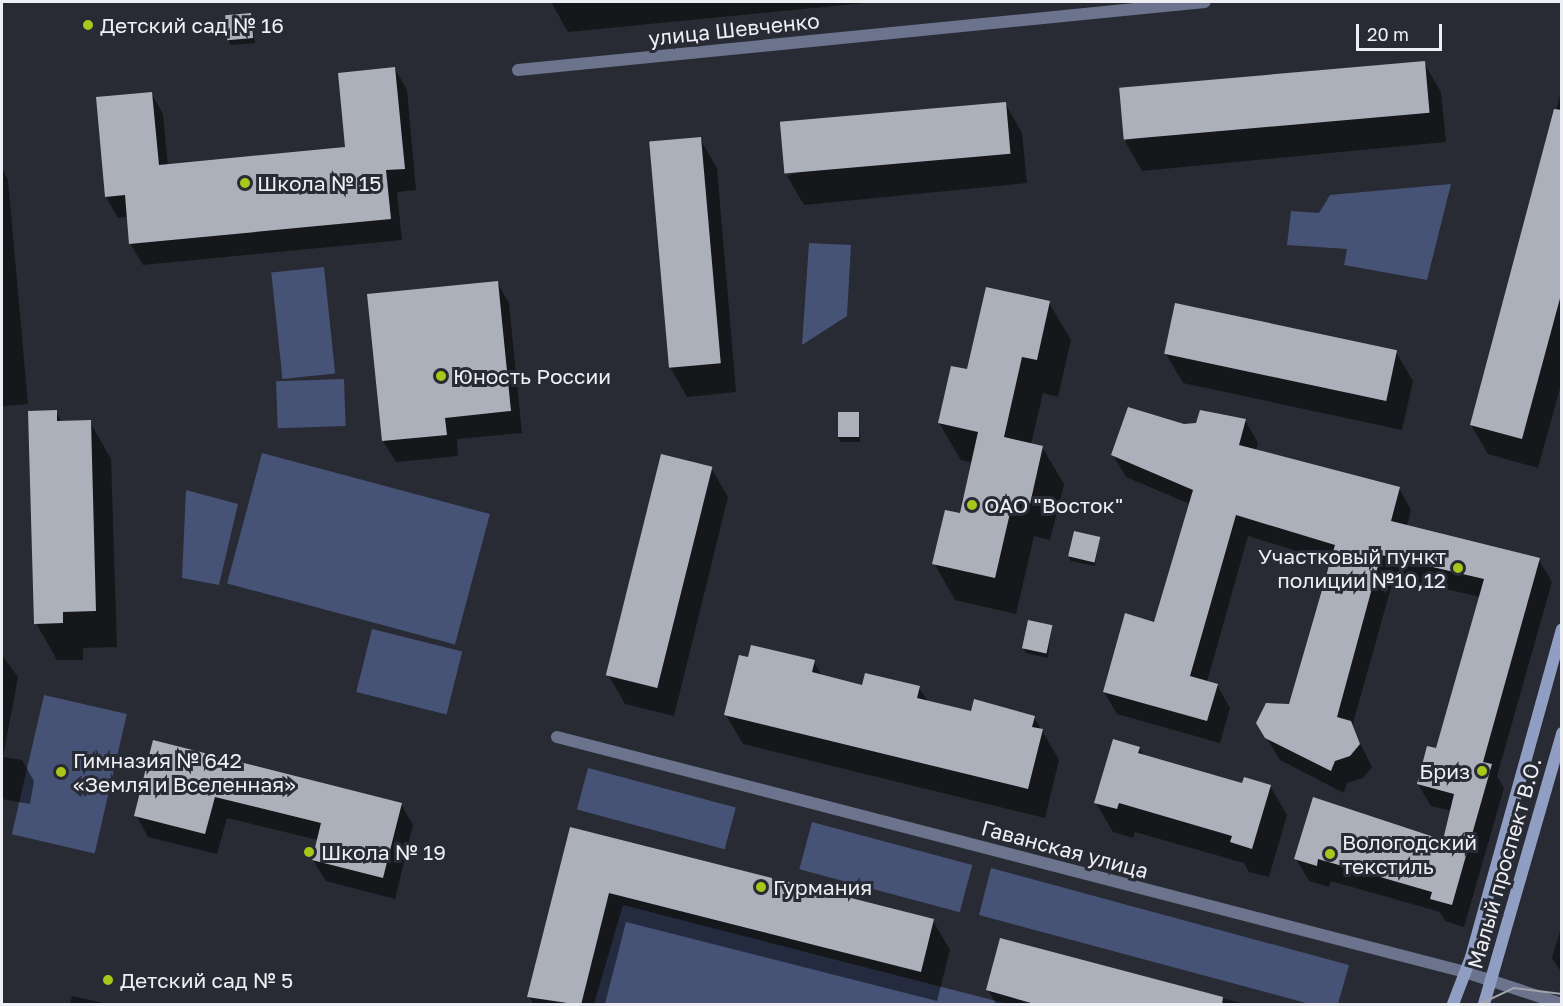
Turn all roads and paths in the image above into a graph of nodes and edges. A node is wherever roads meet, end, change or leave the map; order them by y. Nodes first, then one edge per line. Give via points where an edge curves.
1 (1205, 2) edge
2 (518, 70) dead end
3 (1562, 629) edge
4 (1562, 733) edge
5 (557, 737) dead end
6 (1465, 972) junction
7 (1491, 980) junction
8 (1562, 1004) edge
9 (1453, 1005) edge
10 (1484, 1005) edge

1 - 2 street, улица Шевченко
3 - 6 main road, Малый проспект В.О.
4 - 7 main road, Малый проспект В.О.
5 - 6 street, Гаванская улица
6 - 7 street, Гаванская улица
6 - 9 main road, Малый проспект В.О.
7 - 8 street, Гаванская улица
7 - 10 main road, Малый проспект В.О.

